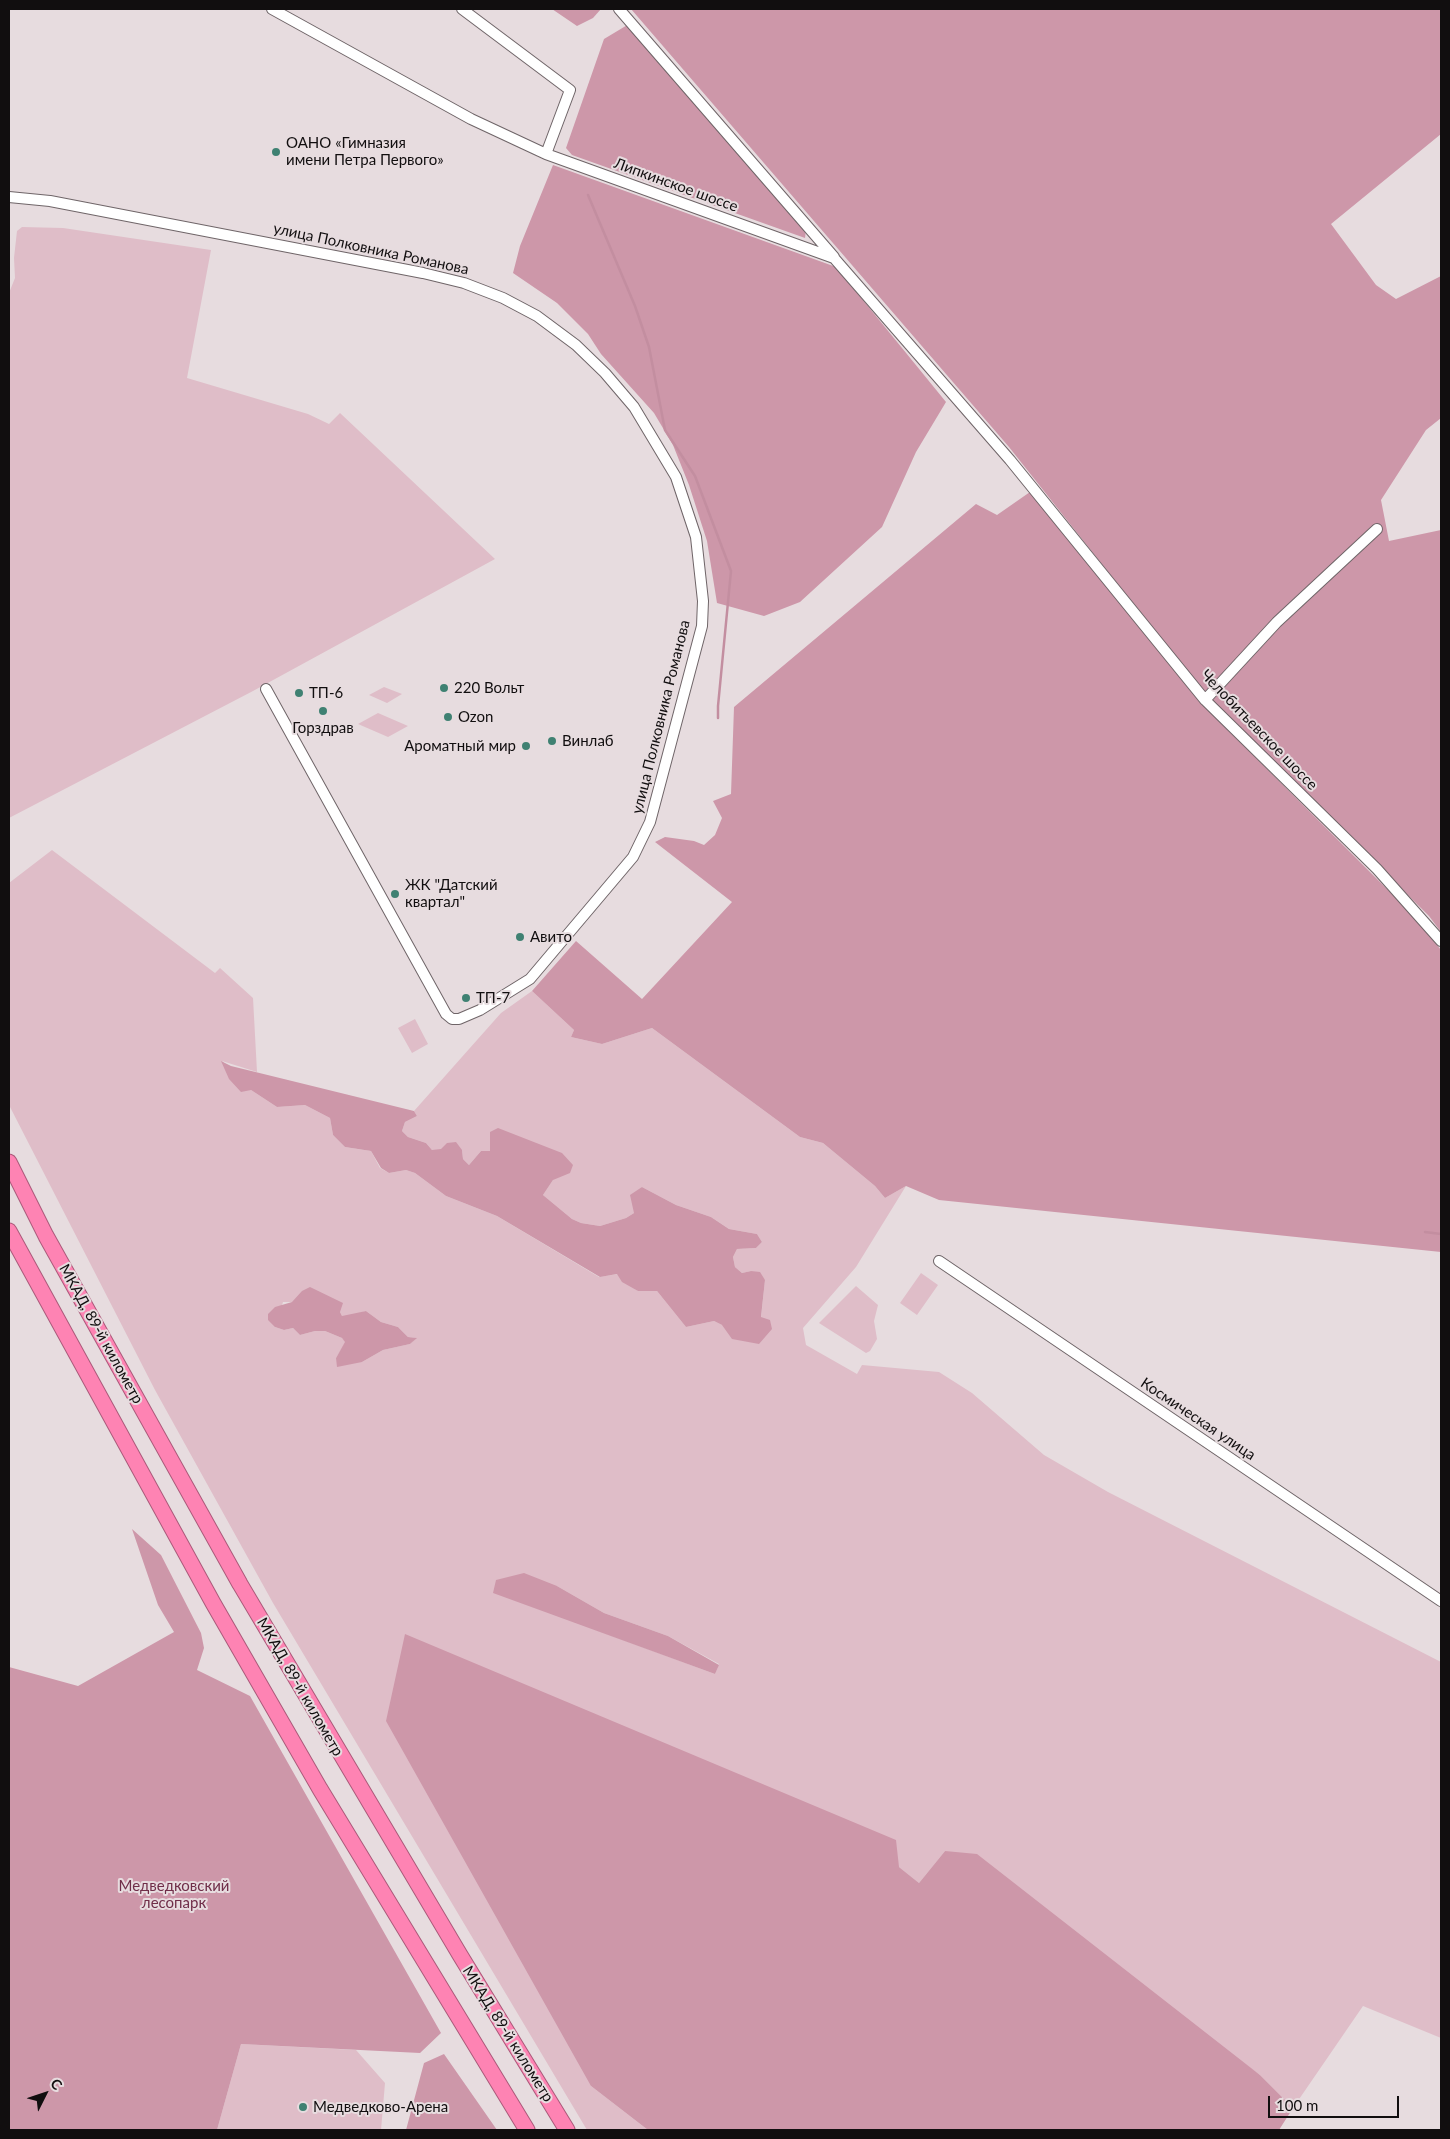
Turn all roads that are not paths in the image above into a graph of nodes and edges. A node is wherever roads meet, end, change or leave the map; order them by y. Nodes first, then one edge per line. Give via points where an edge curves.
1 (272, 9) edge
2 (462, 9) edge
3 (618, 9) edge
4 (546, 154) junction
5 (9, 197) edge
6 (834, 258) junction
7 (1010, 460) joint
8 (1377, 529) dead end
9 (266, 689) dead end
10 (1205, 700) junction
11 (1441, 940) edge
12 (9, 1162) edge
13 (9, 1232) edge
14 (939, 1261) dead end
15 (1441, 1601) edge
16 (527, 2130) edge
17 (567, 2130) edge

1 - 4 street, Липкинское шоссе via 471,119
2 - 4 street via 570,90
3 - 6 street
4 - 6 street, Липкинское шоссе
5 - 9 street, улица Полковника Романова via 50,201 423,273 464,283 503,298 537,316 576,345 605,373 634,407 676,477 696,537 703,601 702,626 650,822 632,857 530,978 480,1010 459,1019 452,1019 446,1014
6 - 7 street, Липкинское шоссе
7 - 10 street, Челобитьевское шоссе
8 - 10 street via 1277,622
10 - 11 street, Челобитьевское шоссе via 1377,869
12 - 17 highway, МКАД, 89-й километр via 46,1236 240,1584
13 - 16 highway via 217,1612 320,1789
14 - 15 street, Космическая улица

